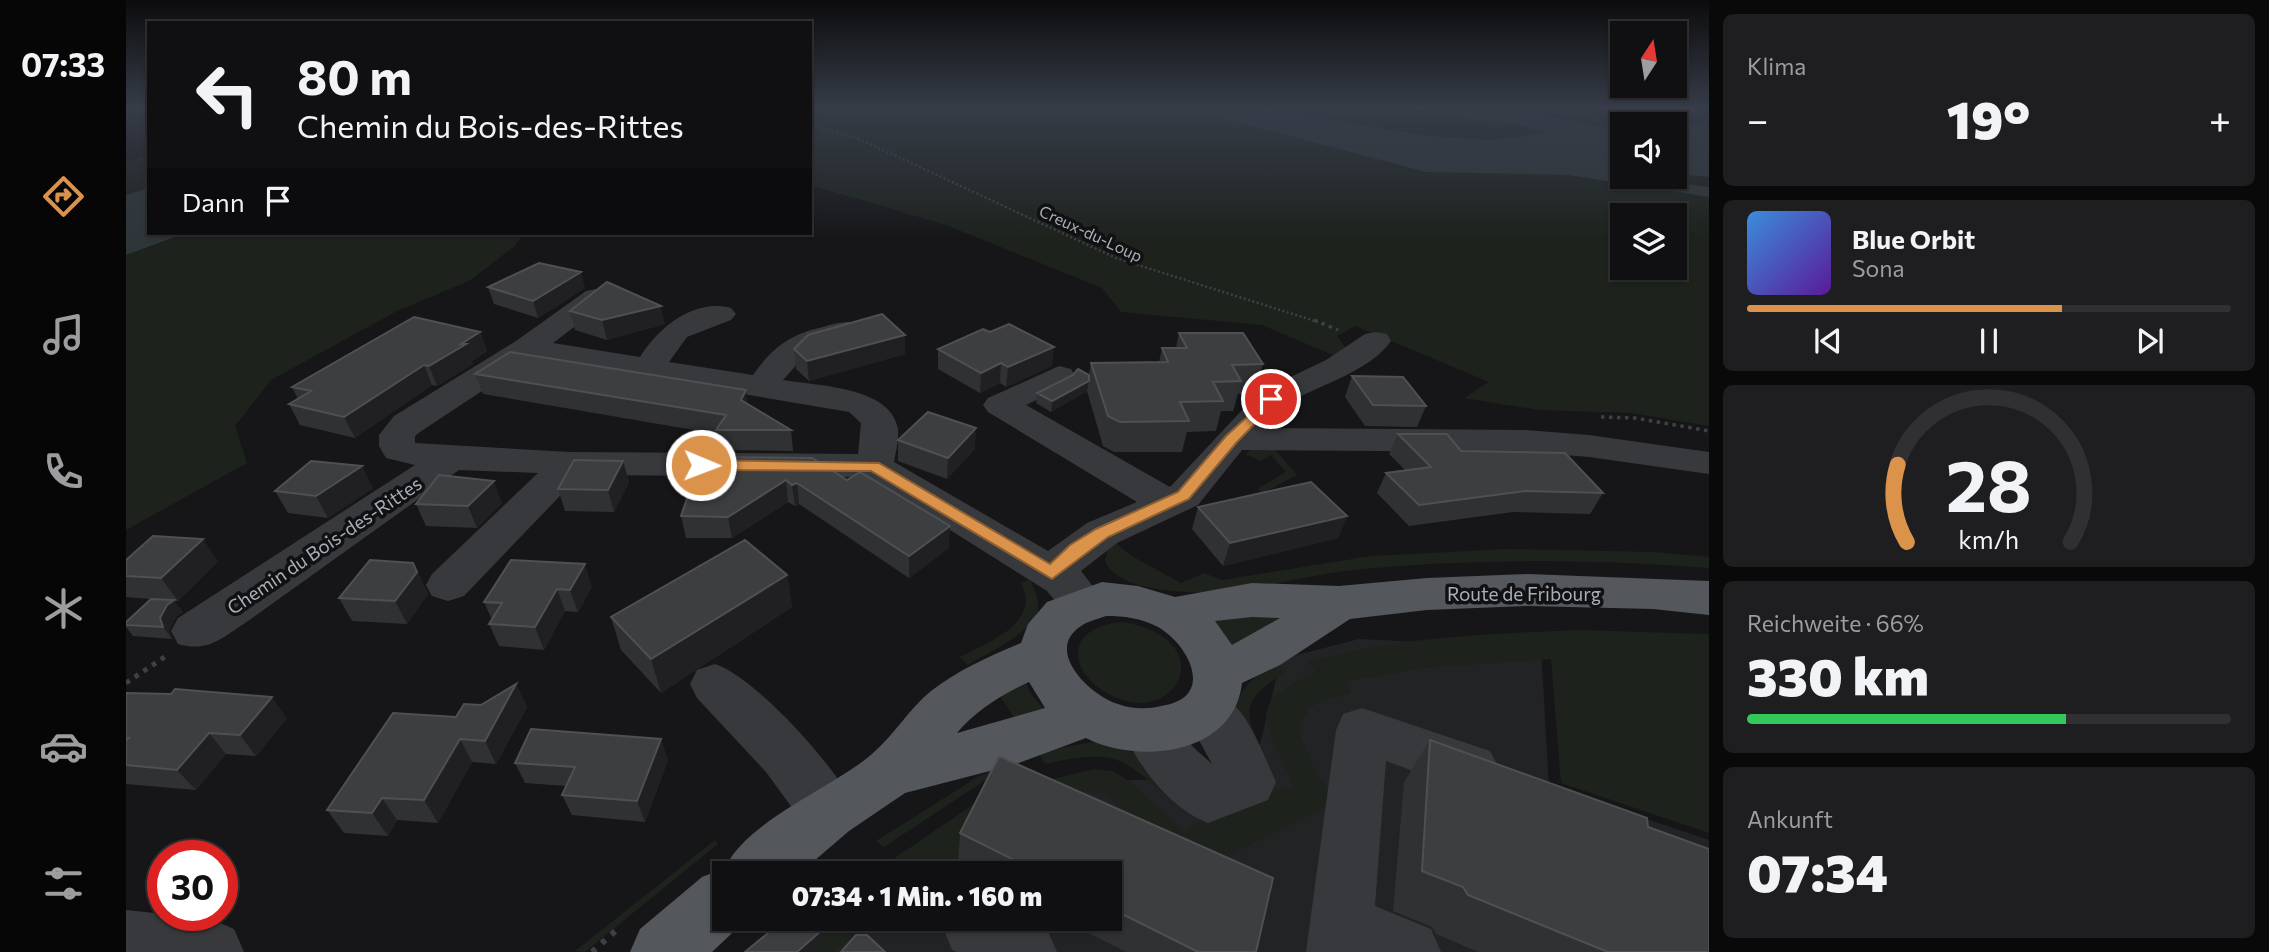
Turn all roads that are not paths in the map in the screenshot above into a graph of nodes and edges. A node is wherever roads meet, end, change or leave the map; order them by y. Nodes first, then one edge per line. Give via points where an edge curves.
1 (596, 297) edge
2 (722, 314) dead end
3 (850, 330) edge
4 (1371, 345) road end
5 (527, 348) junction
6 (649, 369) junction
7 (1059, 376) dead end
8 (762, 387) junction
9 (1232, 439) junction
10 (452, 458) junction
11 (570, 463) junction
12 (1709, 463) edge
13 (874, 466) junction
14 (1168, 503) junction
15 (448, 585) dead end
16 (1068, 588) junction
17 (1709, 598) edge
18 (1339, 603) junction
19 (1174, 614) junction
20 (195, 631) dead end
21 (1043, 654) junction
22 (715, 684) dead end
23 (1212, 690) junction
24 (1084, 715) junction
25 (1150, 733) junction
26 (891, 772) junction
27 (1516, 784) edge
28 (829, 812) junction
29 (769, 861) edge
30 (712, 909) edge
31 (1340, 938) edge
32 (126, 943) edge
33 (211, 952) edge
34 (663, 952) edge
35 (1408, 952) edge

1 - 5 street, Chemin du Bois-des-Rittes
2 - 6 street via 694,320 676,330 665,339
3 - 8 street via 801,341 785,351
4 - 9 street via 1271,399
5 - 6 street
5 - 10 street, Chemin du Bois-des-Rittes via 396,434 399,450
6 - 8 street
7 - 14 street via 1000,405
8 - 13 street via 859,403 876,414 881,428
9 - 12 street via 1526,441
9 - 14 street via 1184,496
10 - 11 street, Chemin du Bois-des-Rittes
10 - 20 street, Chemin du Bois-des-Rittes
11 - 13 street, Chemin du Bois-des-Rittes
11 - 15 street
13 - 16 street
14 - 16 street via 1076,550
16 - 19 main road via 1150,604
16 - 21 main road via 1046,636
17 - 18 main road, Route de Fribourg via 1528,590
18 - 19 main road, Route de Fribourg via 1252,600
18 - 23 main road, Route de Fribourg
19 - 23 main road via 1204,641
21 - 24 main road via 1053,686
21 - 26 main road via 994,676 948,708
22 - 28 street via 785,755
23 - 25 main road via 1195,719
23 - 25 street via 1222,727 1248,782 1208,797 1167,757
24 - 25 main road via 1120,729
24 - 26 main road via 984,752
26 - 28 main road
27 - 31 street via 1362,730
28 - 29 main road
30 - 34 main road
31 - 35 street
32 - 33 street

